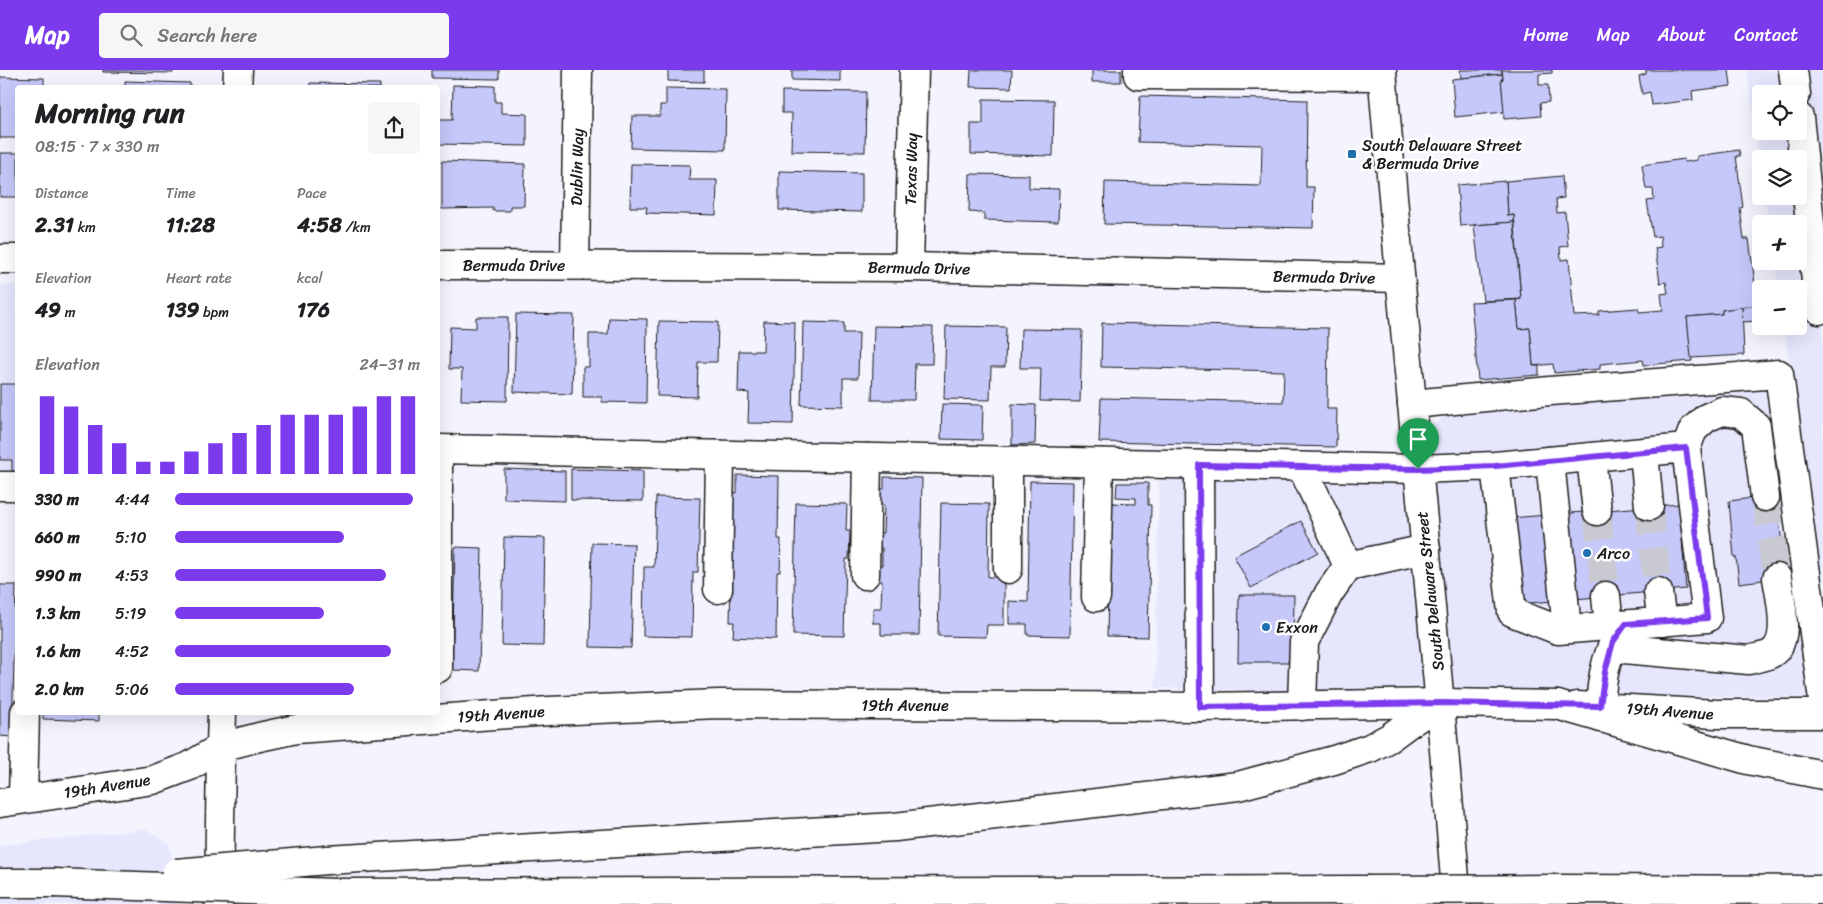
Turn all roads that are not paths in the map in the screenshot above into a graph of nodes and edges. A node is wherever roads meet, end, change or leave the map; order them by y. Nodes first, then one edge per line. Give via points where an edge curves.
1 (238, 70) edge
2 (578, 70) edge
3 (914, 70) edge
4 (1138, 70) edge
5 (1793, 70) edge
6 (1382, 73) edge
7 (237, 85) edge
8 (1795, 85) edge
9 (1802, 140) edge
10 (0, 259) edge
11 (15, 259) edge
12 (440, 265) edge
13 (575, 265) junction
14 (909, 267) junction
15 (1400, 278) junction
16 (1822, 317) edge
17 (1412, 404) junction
18 (1686, 448) junction
19 (440, 449) edge
20 (1644, 453) junction
21 (720, 455) junction
22 (867, 458) junction
23 (1591, 458) junction
24 (1008, 461) junction
25 (1550, 461) junction
26 (1099, 463) junction
27 (1199, 465) junction
28 (1495, 466) junction
29 (1302, 467) junction
30 (1418, 469) junction
31 (0, 486) edge
32 (15, 486) edge
33 (1765, 497) tunnel mouth
34 (1649, 506) tunnel mouth
35 (1597, 511) tunnel mouth
36 (1426, 549) junction
37 (1348, 566) junction
38 (1008, 569) dead end
39 (865, 575) dead end
40 (1777, 578) tunnel mouth
41 (718, 589) dead end
42 (1658, 592) tunnel mouth
43 (1606, 596) tunnel mouth
44 (1096, 597) dead end
45 (1662, 622) junction
46 (1567, 629) junction
47 (1616, 633) junction
48 (1823, 700) edge
49 (1441, 703) junction
50 (1302, 706) junction
51 (1200, 707) junction
52 (1600, 712) junction
53 (1823, 714) edge
54 (25, 715) edge
55 (222, 715) edge
56 (221, 747) junction
57 (1823, 775) edge
58 (12, 801) edge
59 (0, 883) edge
60 (53, 883) junction
61 (1823, 890) edge
62 (132, 904) edge
63 (219, 904) edge
64 (1457, 904) edge

1 - 7 main road
2 - 13 main road, Dublin Way
3 - 14 main road, Texas Way
4 - 6 main road via 1138,74
5 - 8 main road
6 - 15 main road, South Delaware Street
9 - 16 main road
10 - 11 main road
12 - 13 main road, Bermuda Drive
13 - 14 main road, Bermuda Drive
14 - 15 main road, Bermuda Drive
15 - 17 main road, South Delaware Street
17 - 30 main road, South Delaware Street
17 - 48 main road via 1779,374
18 - 20 main road
18 - 33 main road via 1694,430 1706,418 1722,411 1741,413 1756,426
18 - 45 main road via 1707,618
19 - 21 main road
20 - 23 main road
20 - 34 main road
21 - 22 main road
21 - 41 main road
22 - 24 main road
22 - 39 main road
23 - 25 main road
23 - 35 main road
24 - 26 main road
24 - 38 main road
25 - 28 main road
25 - 46 main road
26 - 27 main road
26 - 44 main road
27 - 29 main road
27 - 51 main road
28 - 30 main road
28 - 46 main road via 1512,612 1558,630
29 - 30 main road
29 - 37 main road
30 - 36 main road, South Delaware Street
31 - 32 main road
36 - 37 main road
36 - 49 main road, South Delaware Street
37 - 50 main road via 1304,642
40 - 47 main road via 1783,636 1770,654 1749,660
42 - 45 main road
43 - 47 main road
45 - 47 main road
46 - 47 main road
47 - 52 main road via 1605,672
49 - 50 main road, 19th Avenue
49 - 52 main road, 19th Avenue via 1557,705
49 - 60 main road, bridge via 1370,748 1238,786 895,827 327,860
49 - 64 main road, South Delaware Street
50 - 51 main road, 19th Avenue
51 - 56 main road, 19th Avenue via 718,704 569,710 296,729
52 - 53 main road, 19th Avenue
52 - 57 main road via 1748,760
54 - 58 main road
55 - 56 main road
56 - 58 main road, 19th Avenue via 190,766 153,780
56 - 63 main road
59 - 60 main road
59 - 62 main road via 131,880
60 - 61 main road, bridge via 336,893

